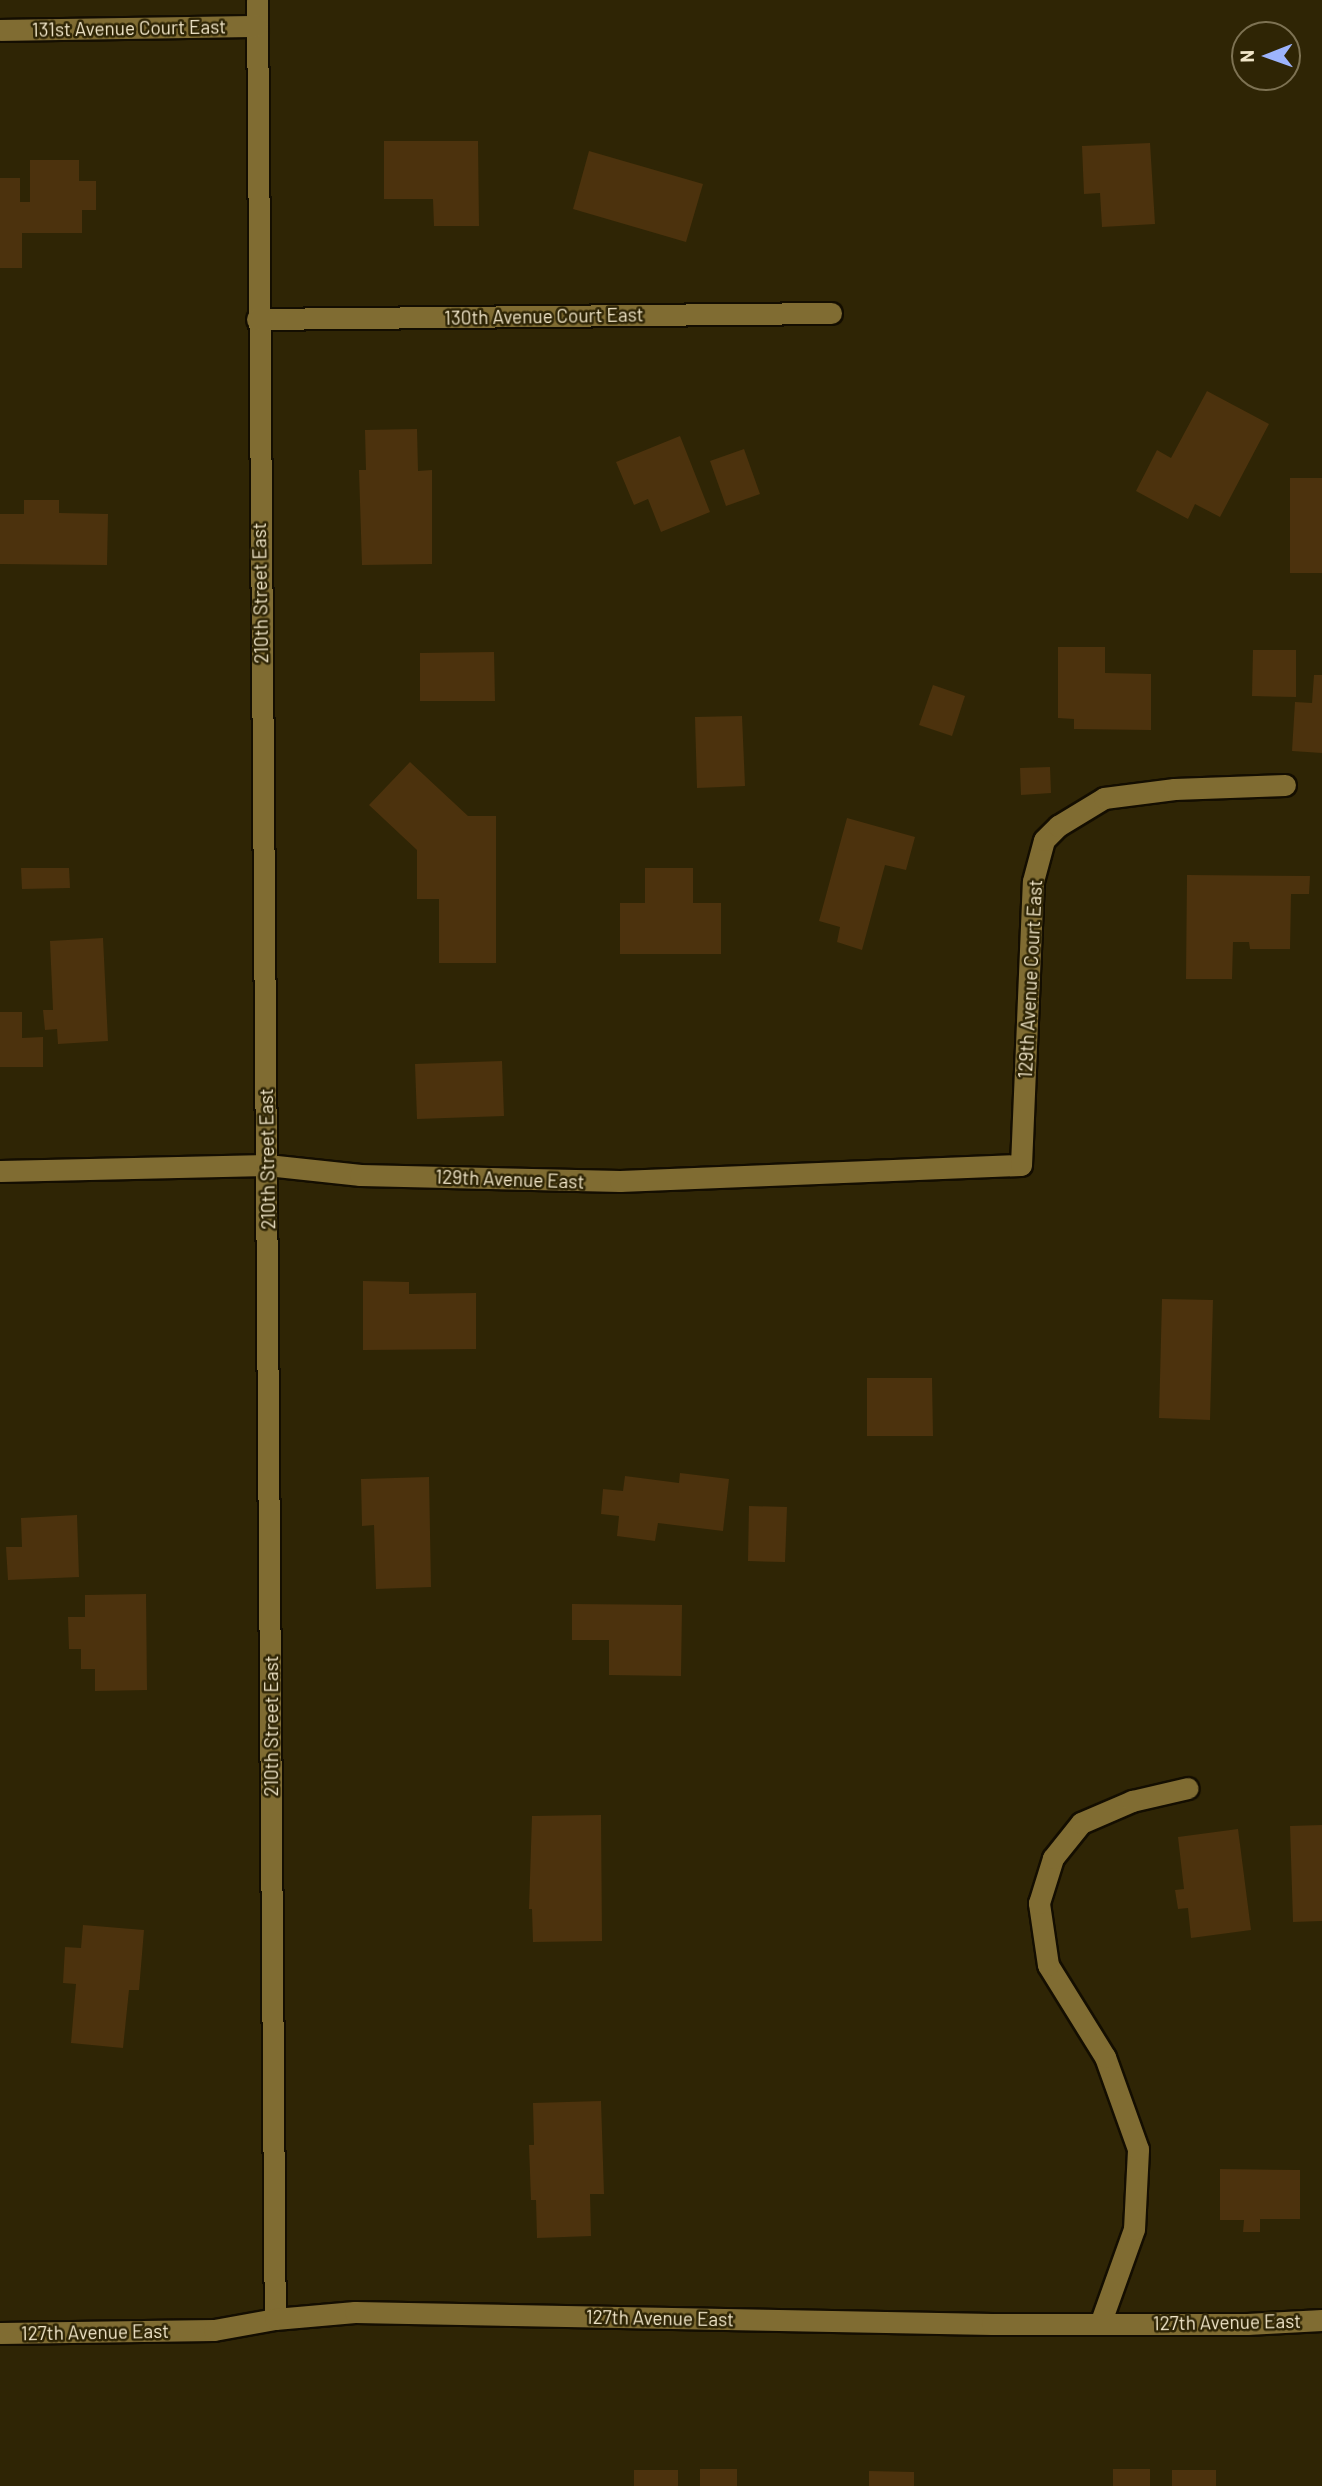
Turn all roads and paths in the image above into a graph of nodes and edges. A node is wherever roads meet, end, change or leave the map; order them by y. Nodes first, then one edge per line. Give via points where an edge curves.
1 (257, 0) edge
2 (257, 26) junction
3 (0, 30) edge
4 (831, 313) dead end
5 (257, 319) junction
6 (1285, 785) dead end
7 (267, 1165) junction
8 (1021, 1165) joint
9 (0, 1171) edge
10 (1188, 1788) dead end
11 (275, 2319) junction
12 (1322, 2320) edge
13 (1100, 2324) junction
14 (0, 2333) edge

1 - 2 street, 210th Street East
2 - 3 street, 131st Avenue Court East
2 - 5 street, 210th Street East
4 - 5 street, 130th Avenue Court East
5 - 7 street, 210th Street East
6 - 8 street, 129th Avenue Court East via 1174,789 1104,798 1058,826 1045,840 1033,881
7 - 8 street, 129th Avenue East via 360,1175 620,1181
7 - 9 street, 129th Avenue East
7 - 11 street, 210th Street East
10 - 13 street via 1132,1801 1082,1823 1053,1857 1039,1903 1048,1965 1105,2057 1138,2149 1134,2229
11 - 13 street, 127th Avenue East via 355,2312
11 - 14 street, 127th Avenue East via 214,2330
12 - 13 street, 127th Avenue East

